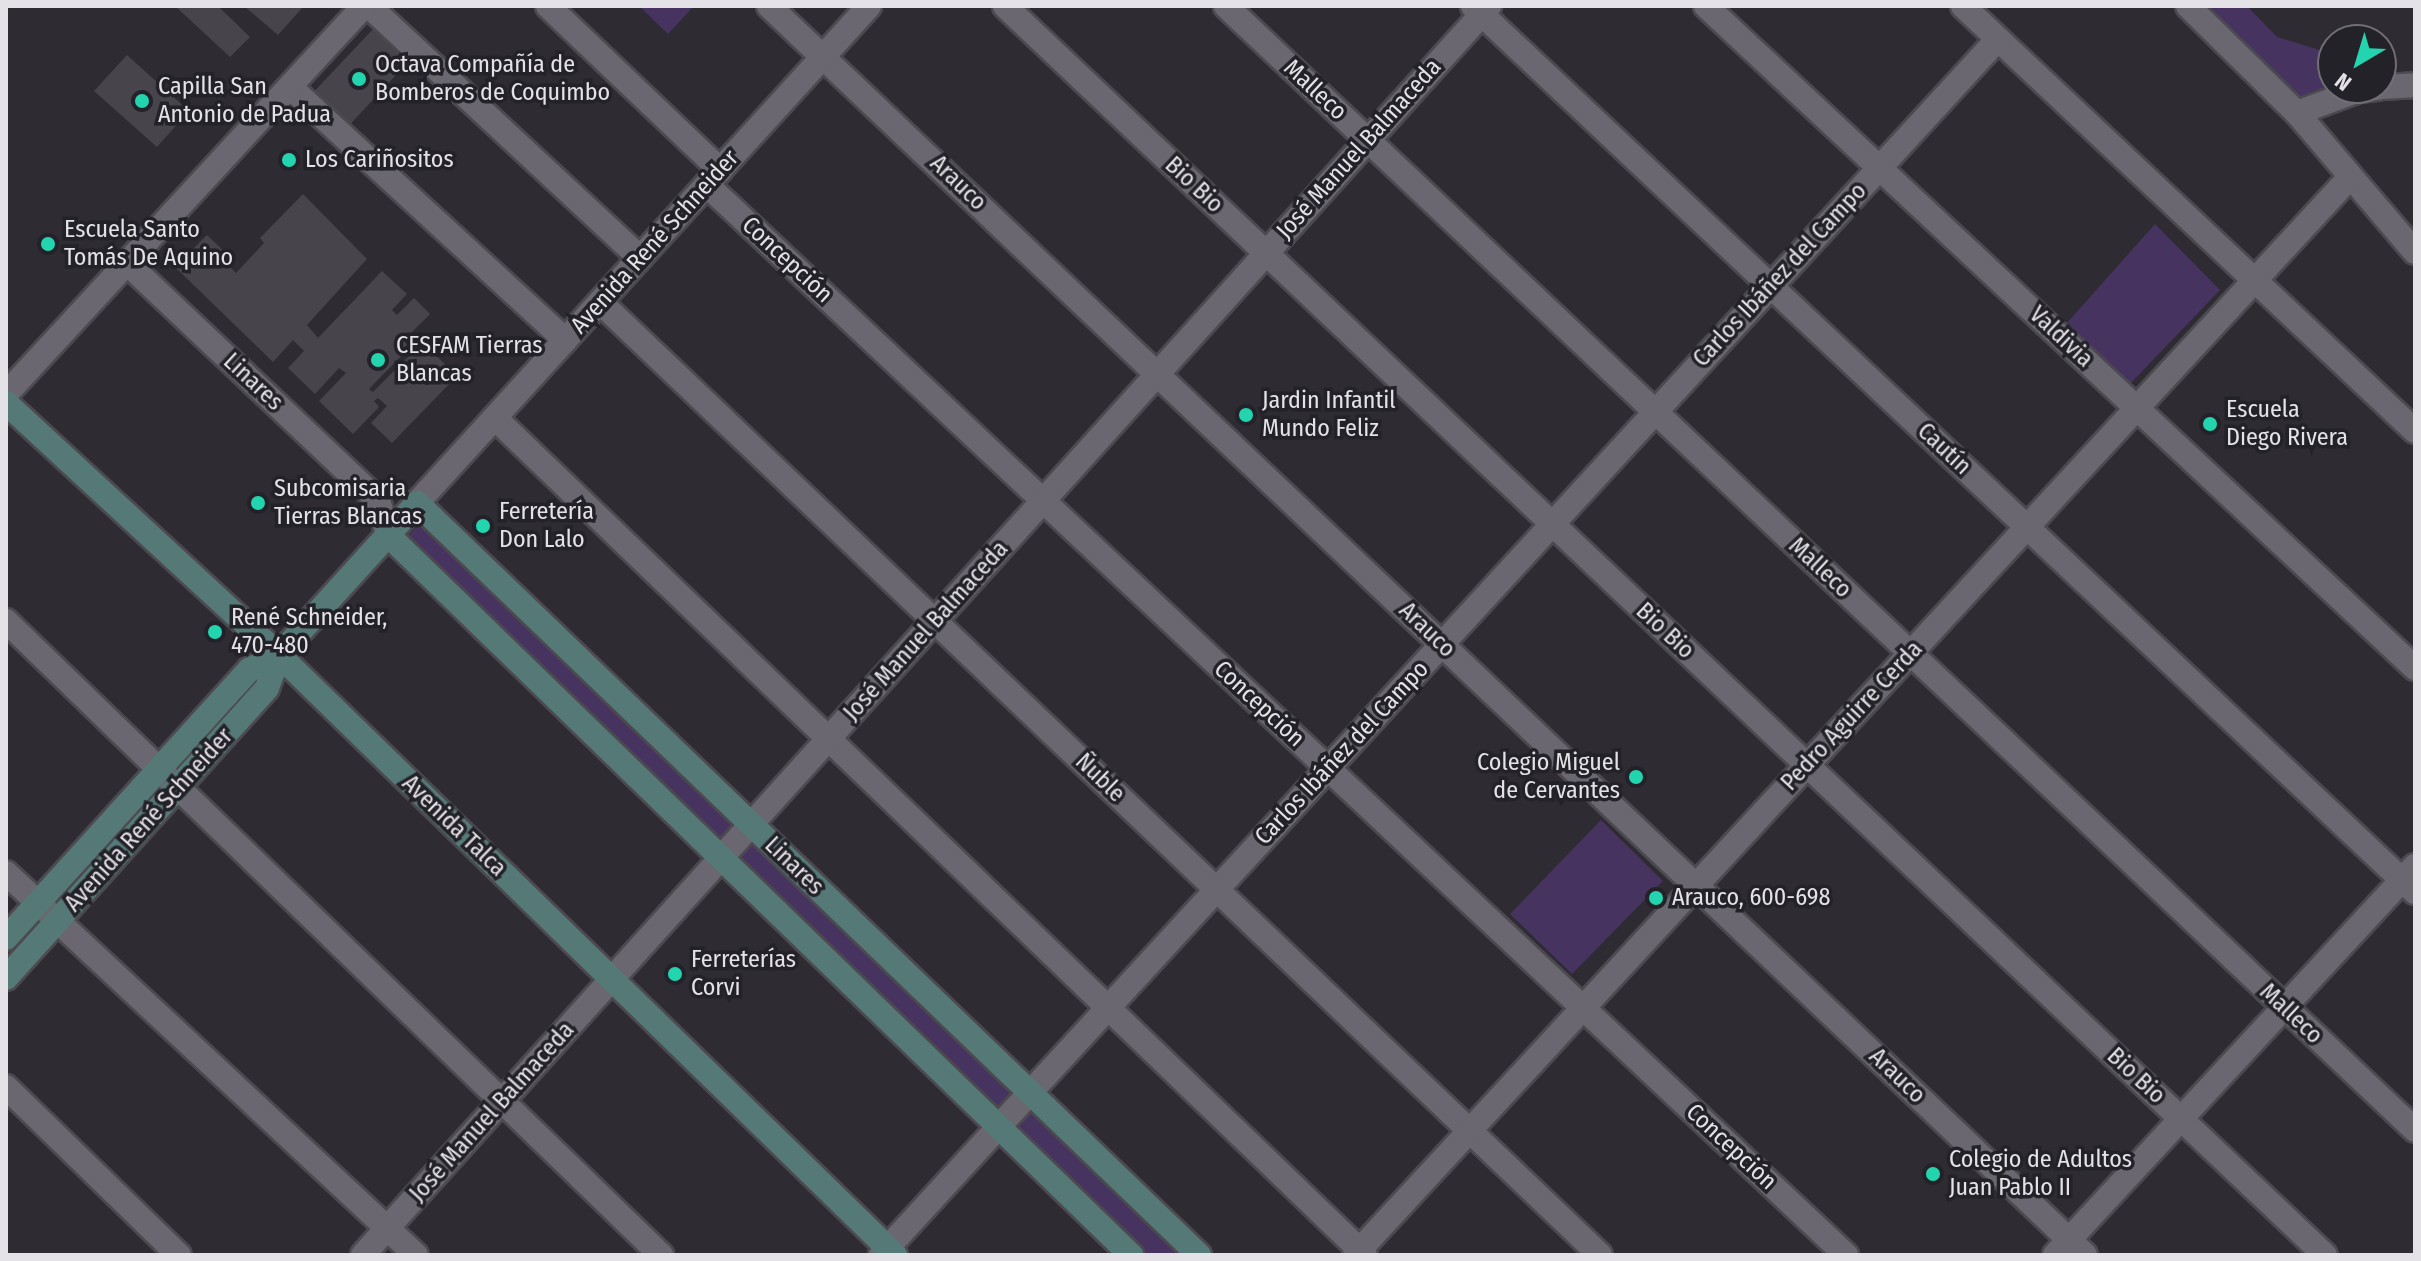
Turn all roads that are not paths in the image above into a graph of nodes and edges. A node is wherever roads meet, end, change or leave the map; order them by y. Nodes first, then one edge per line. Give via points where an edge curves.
1 (366, 6) edge
2 (548, 6) edge
3 (769, 6) edge
4 (869, 6) edge
5 (1005, 6) edge
6 (1226, 6) edge
7 (1706, 6) edge
8 (1963, 6) edge
9 (2188, 6) edge
10 (1481, 9) edge
11 (1998, 39) junction
12 (824, 56) junction
13 (290, 87) junction
14 (2321, 104) edge
15 (2297, 113) junction
16 (1368, 140) junction
17 (1879, 168) junction
18 (714, 177) junction
19 (2350, 177) junction
20 (2415, 252) edge
21 (1266, 253) junction
22 (640, 258) junction
23 (127, 263) junction
24 (2254, 280) junction
25 (1771, 286) junction
26 (600, 302) junction
27 (565, 340) junction
28 (1157, 374) junction
29 (6, 394) edge
30 (6, 403) edge
31 (2136, 408) junction
32 (1655, 412) junction
33 (495, 418) junction
34 (2415, 431) edge
35 (378, 500) junction
36 (1043, 501) junction
37 (417, 503) junction
38 (1552, 524) junction
39 (2027, 526) junction
40 (388, 535) junction
41 (6, 621) edge
42 (935, 621) junction
43 (1442, 644) junction
44 (1910, 653) junction
45 (279, 655) junction
46 (2415, 668) edge
47 (828, 739) junction
48 (1807, 765) junction
49 (1328, 768) junction
50 (159, 769) junction
51 (178, 787) junction
52 (751, 825) junction
53 (721, 858) junction
54 (6, 873) edge
55 (2411, 879) edge
56 (1696, 885) junction
57 (1216, 889) junction
58 (38, 903) junction
59 (58, 922) junction
60 (6, 938) edge
61 (6, 978) edge
62 (611, 979) junction
63 (1107, 1007) junction
64 (2284, 1007) junction
65 (1583, 1008) junction
66 (6, 1087) edge
67 (1030, 1092) junction
68 (502, 1101) junction
69 (2181, 1119) junction
70 (998, 1126) junction
71 (2415, 1130) edge
72 (1470, 1131) junction
73 (388, 1228) junction
74 (2070, 1250) edge
75 (888, 1253) edge
76 (1360, 1253) edge
77 (179, 1255) edge
78 (363, 1255) edge
79 (416, 1255) edge
80 (661, 1255) edge
81 (1131, 1255) edge
82 (1199, 1255) edge
83 (1600, 1255) edge
84 (1846, 1255) edge
85 (2325, 1255) edge

1 - 13 street
1 - 22 street
2 - 18 street, Concepción
3 - 12 street, Arauco
4 - 12 street, Avenida René Schneider
5 - 21 street, Bio Bio
6 - 16 street, Malleco
7 - 17 street, Valdivia
8 - 11 street
9 - 15 street
10 - 16 street, José Manuel Balmaceda
10 - 25 street, Cautín
11 - 17 street, Carlos Ibáñez del Campo
11 - 24 street
12 - 18 street, Avenida René Schneider
12 - 28 street, Arauco
13 - 23 street
13 - 27 street
14 - 15 street
15 - 19 street
16 - 21 street, José Manuel Balmaceda
16 - 32 street, Malleco
17 - 25 street, Carlos Ibáñez del Campo
17 - 31 street, Valdivia
18 - 22 street, Avenida René Schneider
18 - 36 street, Concepción
19 - 20 street
19 - 24 street, Pedro Aguirre Cerda
21 - 28 street, José Manuel Balmaceda
21 - 38 street, Bio Bio
22 - 26 street, Avenida René Schneider
23 - 29 street
23 - 35 street, Linares
24 - 31 street, Pedro Aguirre Cerda
24 - 34 street
25 - 32 street, Carlos Ibáñez del Campo
25 - 39 street, Cautín
26 - 27 street, Avenida René Schneider
26 - 42 street, Ñuble
27 - 33 street, Avenida René Schneider
28 - 36 street, José Manuel Balmaceda
28 - 43 street, Arauco
30 - 45 main road, Avenida Talca
31 - 39 street, Pedro Aguirre Cerda
31 - 46 street, Valdivia
32 - 38 street, Carlos Ibáñez del Campo
32 - 44 street, Malleco
33 - 37 street, Avenida René Schneider
33 - 47 street
35 - 37 street
35 - 40 street, Linares
36 - 42 street, José Manuel Balmaceda
36 - 49 street, Concepción
37 - 40 main road, Avenida René Schneider
37 - 52 main road, Linares
38 - 43 street, Carlos Ibáñez del Campo
38 - 48 street, Bio Bio
39 - 44 street, Pedro Aguirre Cerda
39 - 55 street, Cautín
40 - 45 main road, Avenida René Schneider
40 - 53 main road, Linares
41 - 50 street
42 - 47 street, José Manuel Balmaceda
42 - 57 street, Ñuble
43 - 49 street, Carlos Ibáñez del Campo
43 - 56 street, Arauco
44 - 48 street, Pedro Aguirre Cerda
44 - 64 street, Malleco
45 - 50 main road, Avenida René Schneider via 249,670
45 - 51 main road, Avenida René Schneider via 267,688
45 - 62 main road, Avenida Talca
47 - 52 street, José Manuel Balmaceda
47 - 63 street
48 - 56 street, Pedro Aguirre Cerda
48 - 69 street, Bio Bio
49 - 57 street, Carlos Ibáñez del Campo
49 - 65 street, Concepción
50 - 51 street
50 - 58 main road, Avenida René Schneider
51 - 59 main road, Avenida René Schneider
51 - 68 street
52 - 53 street, José Manuel Balmaceda
52 - 67 main road, Linares
53 - 62 street, José Manuel Balmaceda
53 - 70 main road, Linares
54 - 58 street
55 - 64 street
56 - 65 street, Pedro Aguirre Cerda
56 - 74 street, Arauco
57 - 63 street, Carlos Ibáñez del Campo
57 - 72 street, Ñuble
58 - 59 street
58 - 60 main road, Avenida René Schneider
59 - 61 main road, Avenida René Schneider
59 - 73 street
62 - 68 street, José Manuel Balmaceda
62 - 75 main road, Avenida Talca
63 - 67 street, Carlos Ibáñez del Campo
63 - 76 street
64 - 69 street
64 - 71 street, Malleco
65 - 72 street, Pedro Aguirre Cerda
65 - 84 street, Concepción
66 - 77 street
67 - 70 street, Carlos Ibáñez del Campo
67 - 82 main road, Linares
68 - 73 street, José Manuel Balmaceda
68 - 80 street
69 - 74 street
69 - 85 street, Bio Bio
70 - 75 street, Carlos Ibáñez del Campo
70 - 81 main road, Linares
72 - 76 street, Pedro Aguirre Cerda
72 - 83 street, Ñuble
73 - 78 street, José Manuel Balmaceda
73 - 79 street

